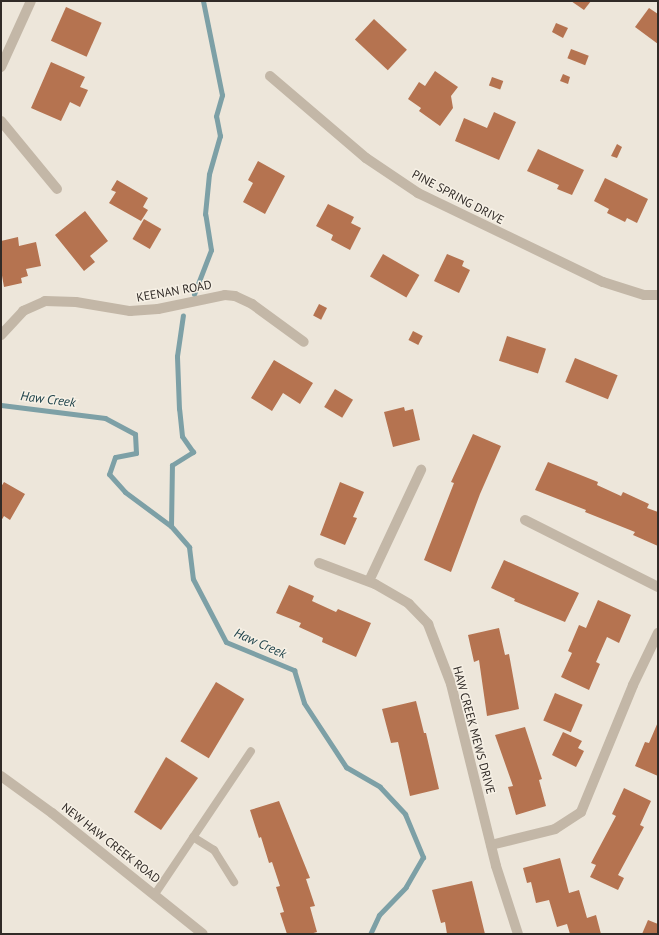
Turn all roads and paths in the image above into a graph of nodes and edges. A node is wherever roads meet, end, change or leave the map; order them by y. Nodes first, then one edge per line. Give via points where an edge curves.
1 (30, 1) edge
2 (1, 66) edge
3 (270, 76) dead end
4 (1, 121) edge
5 (57, 189) dead end
6 (658, 295) edge
7 (1, 335) edge
8 (304, 342) dead end
9 (421, 470) dead end
10 (525, 520) dead end
11 (319, 563) dead end
12 (369, 581) junction
13 (658, 587) edge
14 (658, 633) edge
15 (251, 750) dead end
16 (1, 776) edge
17 (193, 836) junction
18 (491, 845) junction
19 (234, 882) dead end
20 (155, 894) junction
21 (203, 934) edge
22 (518, 934) edge

1 - 2 street
3 - 6 street, PINE SPRING DRIVE via 366,158 418,193 603,282 644,295
4 - 5 street
7 - 8 street, KEENAN ROAD via 23,311 45,301 76,302 130,311 158,309 225,295 235,296 252,304
9 - 12 street
10 - 13 street
11 - 12 street, HAW CREEK MEWS DRIVE
12 - 18 street, HAW CREEK MEWS DRIVE via 409,604 428,624 451,684
14 - 18 street via 633,685 581,812 554,829
15 - 17 lane
16 - 20 street, NEW HAW CREEK ROAD
17 - 19 lane via 214,850
17 - 20 lane
18 - 22 street, HAW CREEK MEWS DRIVE
20 - 21 street, NEW HAW CREEK ROAD

